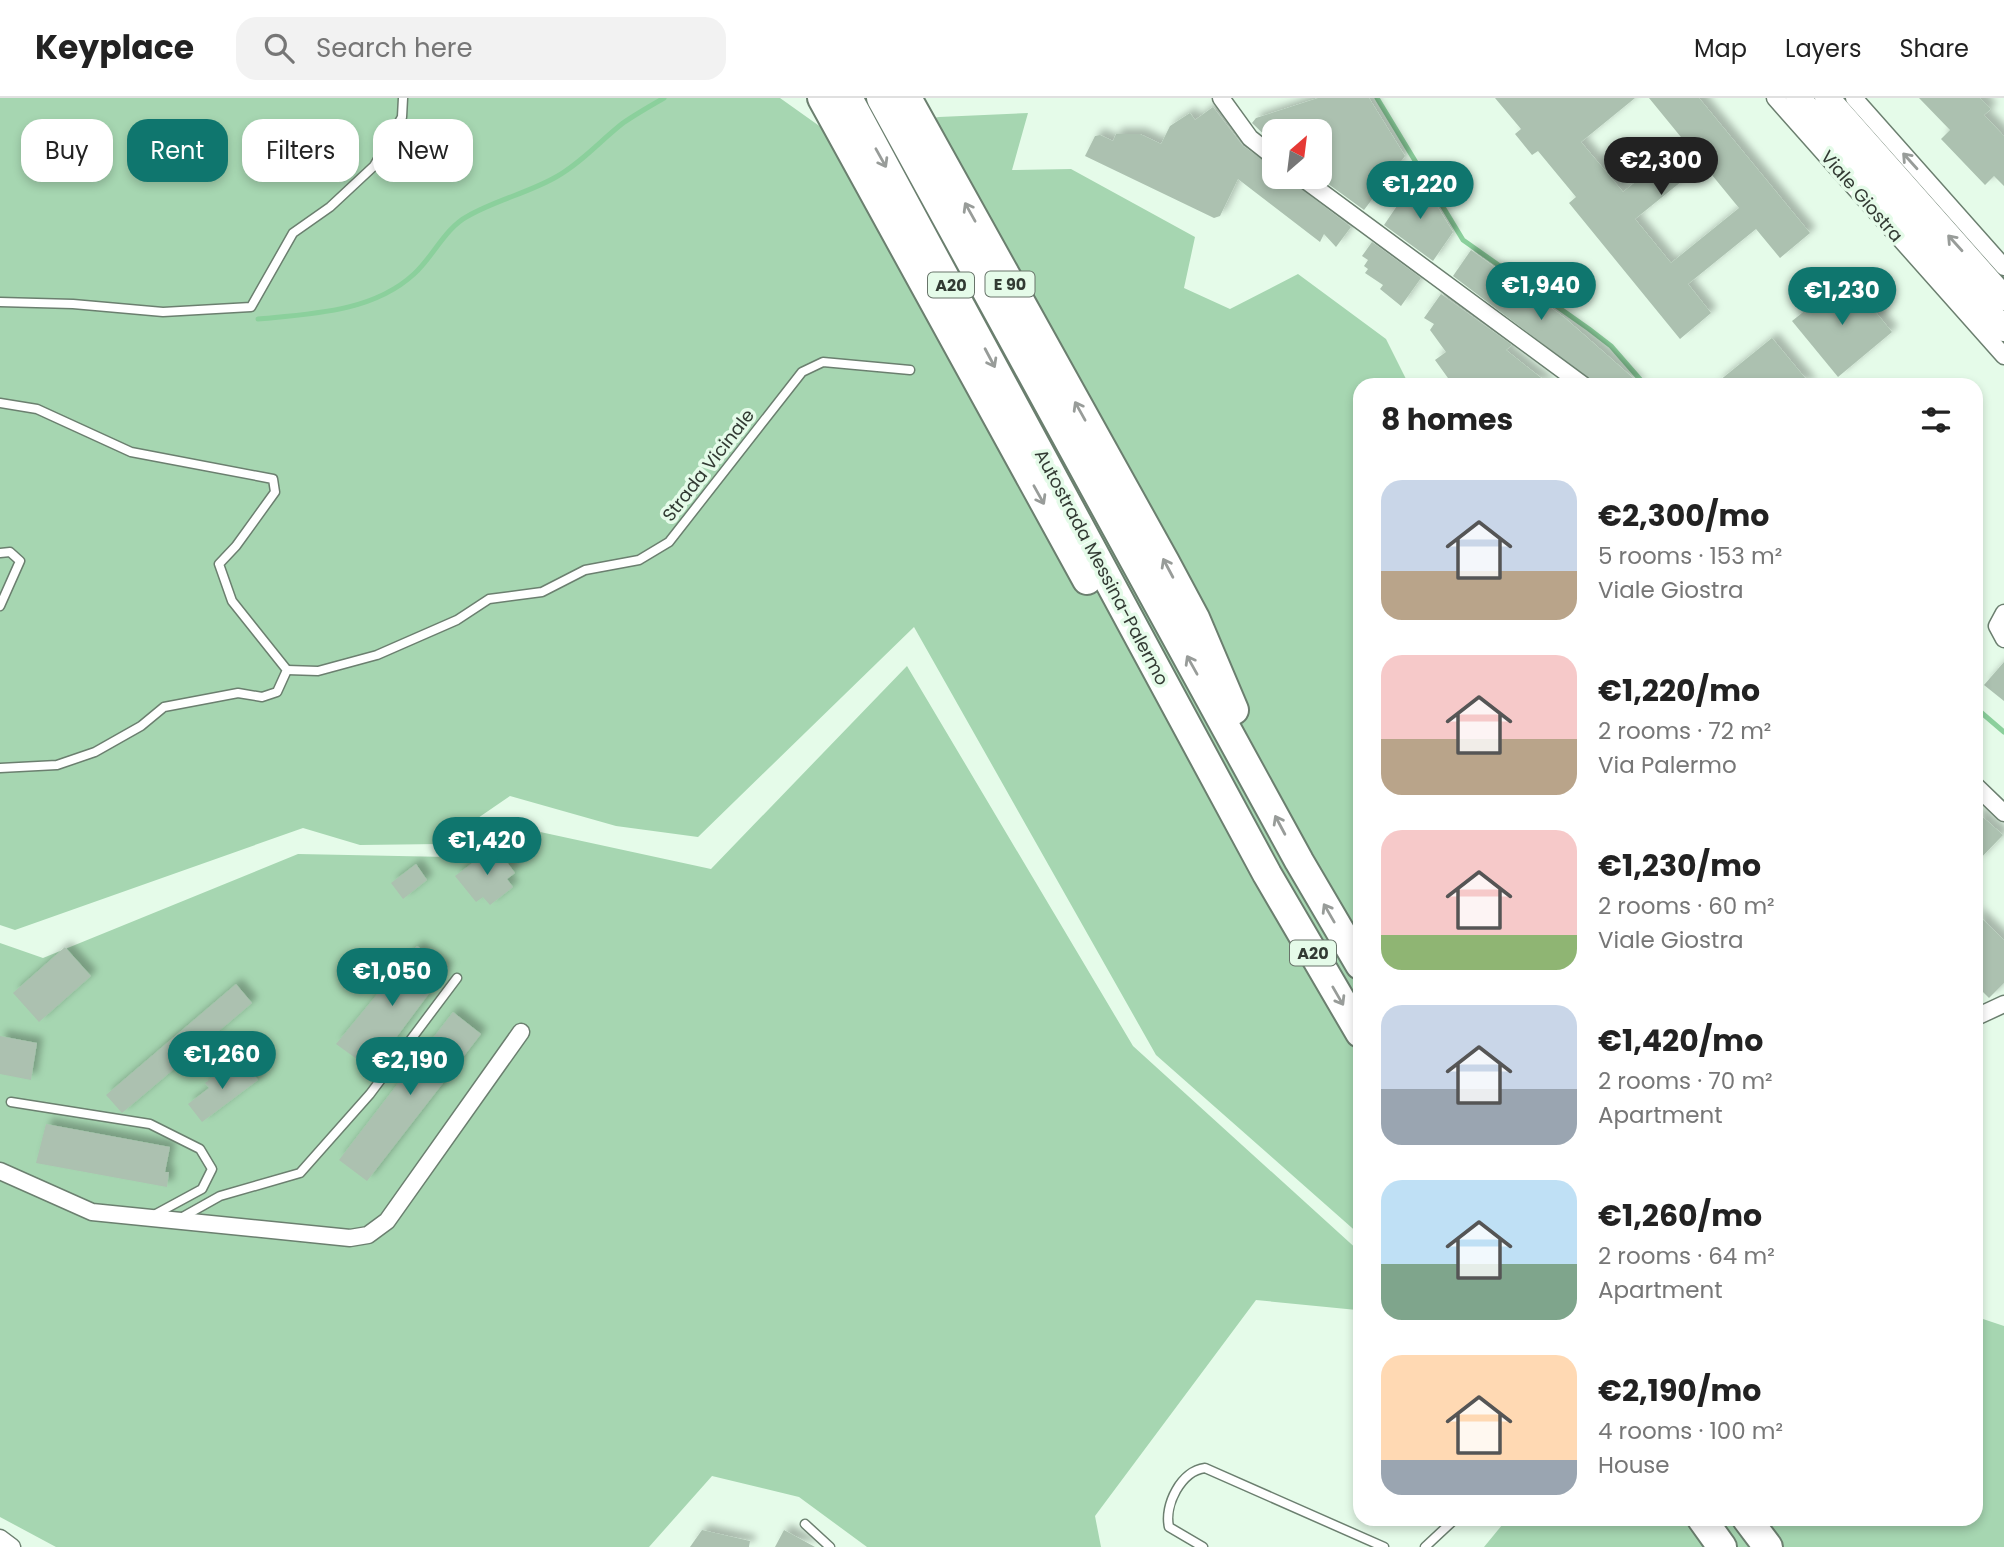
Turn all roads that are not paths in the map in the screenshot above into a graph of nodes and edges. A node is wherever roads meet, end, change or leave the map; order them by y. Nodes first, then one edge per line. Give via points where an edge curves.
1 (402, 98) edge
2 (822, 98) edge
3 (848, 98) edge
4 (881, 98) edge
5 (907, 98) edge
6 (1221, 98) edge
7 (1775, 98) edge
8 (1798, 98) edge
9 (1827, 98) edge
10 (1854, 98) edge
11 (1262, 148) edge
12 (1317, 189) edge
13 (2004, 267) edge
14 (0, 302) edge
15 (1993, 302) edge
16 (2004, 329) edge
17 (2004, 356) edge
18 (910, 370) dead end
19 (1574, 378) edge
20 (0, 403) edge
21 (0, 553) edge
22 (0, 606) edge
23 (2004, 613) edge
24 (2004, 639) edge
25 (287, 670) junction
26 (0, 768) edge
27 (1260, 789) junction
28 (1983, 793) edge
29 (1230, 806) junction
30 (2004, 813) edge
31 (1353, 953) edge
32 (457, 978) dead end
33 (2004, 1004) edge
34 (1983, 1014) edge
35 (1353, 1021) edge
36 (521, 1032) dead end
37 (11, 1102) dead end
38 (0, 1171) edge
39 (148, 1217) junction
40 (177, 1220) junction
41 (805, 1524) dead end
42 (1448, 1526) edge
43 (1707, 1526) edge
44 (1752, 1526) edge
45 (0, 1538) edge
46 (12, 1547) edge
47 (830, 1547) edge
48 (1203, 1547) edge
49 (1384, 1547) edge
50 (1425, 1547) edge
51 (1723, 1547) edge
52 (1768, 1547) edge

1 - 14 lane via 402,117 374,166 293,233 251,307 163,312
2 -> 29 highway via 1166,726
3 -> 29 highway, Autostrada Messina-Palermo / A20
27 -> 4 highway, Autostrada Messina-Palermo / A20
27 -> 5 highway, E 90 via 1248,745 1195,618
6 - 11 street
7 - 15 street, Viale Giostra
8 - 15 main road, Viale Giostra
15 -> 9 main road, Viale Giostra
13 -> 10 street
12 - 19 street
15 - 16 main road, Viale Giostra
15 - 17 street, Viale Giostra
18 - 25 lane, Strada Vicinale via 823,362 802,372 669,542 639,560 585,570 542,592 489,599 457,620 377,655 318,671
20 - 25 lane via 37,410 131,452 273,479 275,492 219,564 232,601
21 - 22 lane via 10,552 20,561
23 - 24 street via 1997,626
25 - 26 lane via 277,692 262,697 238,693 164,707 95,752 57,765
31 -> 27 highway, Autostrada Messina-Palermo / A20
28 - 30 street
29 -> 35 highway, Autostrada Messina-Palermo / A20
32 - 40 lane via 369,1094 300,1173 220,1196
33 - 34 street
36 - 40 street via 378,1230 350,1238
37 - 39 lane via 150,1124 200,1149 212,1169 202,1189
38 - 39 street via 92,1212
39 - 40 street
41 - 47 lane
42 - 50 lane
43 - 51 highway
44 - 52 highway
45 - 46 street
48 - 49 lane via 1170,1527 1167,1516 1184,1479 1205,1468

